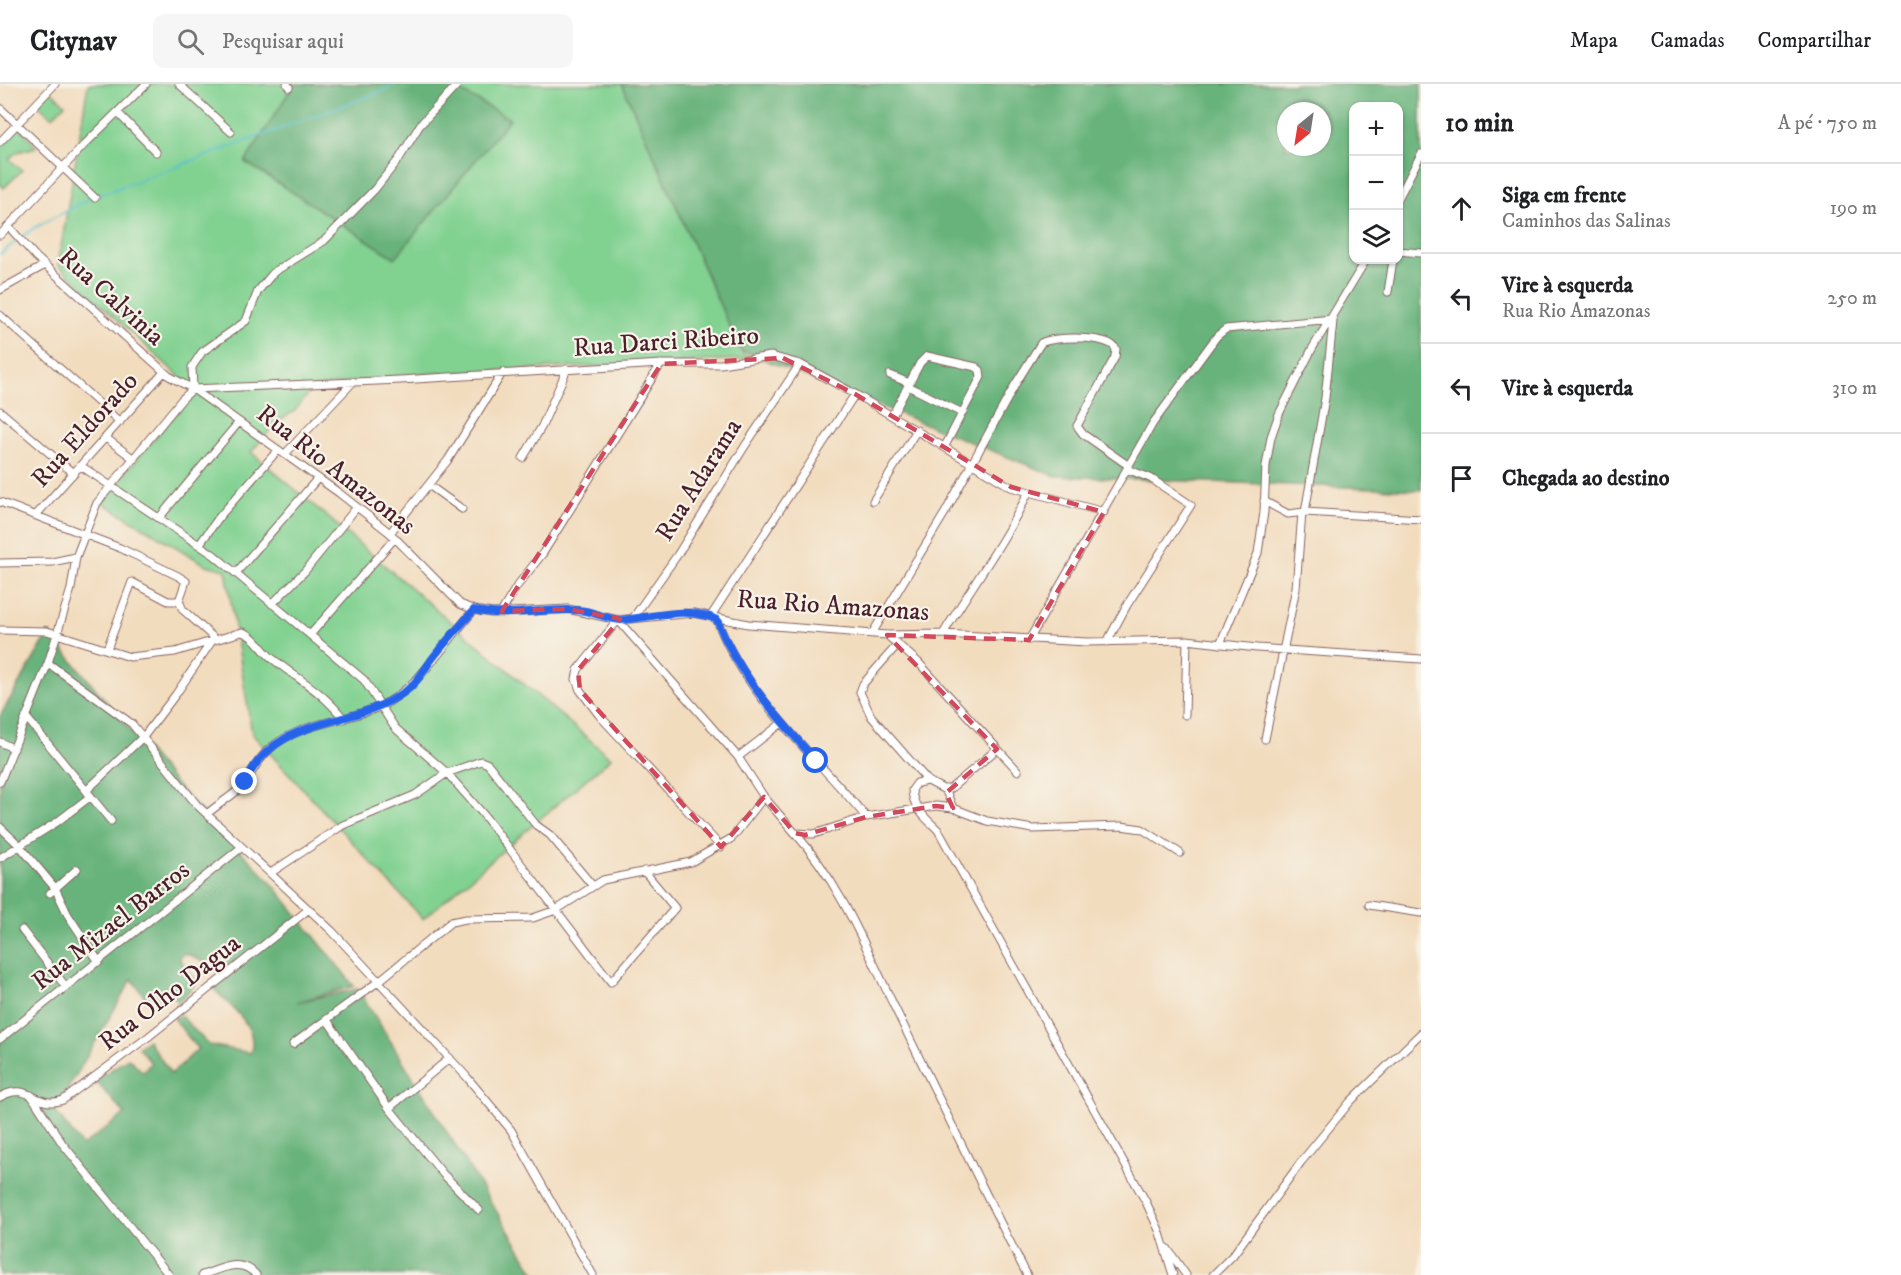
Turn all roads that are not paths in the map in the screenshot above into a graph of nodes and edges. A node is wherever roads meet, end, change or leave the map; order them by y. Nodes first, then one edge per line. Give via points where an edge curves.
1 (54, 84) edge
2 (146, 84) edge
3 (179, 84) edge
4 (458, 84) edge
5 (0, 108) edge
6 (118, 113) junction
7 (17, 124) junction
8 (231, 132) dead end
9 (0, 141) edge
10 (156, 152) dead end
11 (1421, 154) edge
12 (64, 166) junction
13 (1403, 189) edge
14 (95, 198) dead end
15 (9, 227) junction
16 (0, 235) edge
17 (1403, 251) edge
18 (1421, 253) edge
19 (1364, 264) edge
20 (1392, 264) edge
21 (45, 265) junction
22 (0, 290) edge
23 (1388, 292) dead end
24 (0, 315) edge
25 (1333, 319) junction
26 (661, 364) junction
27 (800, 364) junction
28 (567, 369) junction
29 (164, 372) junction
30 (503, 372) junction
31 (890, 375) dead end
32 (353, 382) junction
33 (909, 385) junction
34 (193, 389) junction
35 (855, 394) junction
36 (0, 411) edge
37 (962, 412) junction
38 (892, 416) junction
39 (120, 422) junction
40 (239, 422) junction
41 (917, 430) junction
42 (106, 438) junction
43 (945, 446) junction
44 (281, 452) junction
45 (523, 458) dead end
46 (134, 459) junction
47 (971, 465) junction
48 (81, 466) junction
49 (1128, 467) junction
50 (74, 474) junction
51 (318, 478) junction
52 (430, 486) junction
53 (110, 487) junction
54 (1028, 493) junction
55 (0, 495) edge
56 (873, 501) dead end
57 (1264, 501) junction
58 (4, 504) edge
59 (357, 507) junction
60 (462, 509) dead end
61 (1104, 512) junction
62 (1304, 513) junction
63 (36, 515) junction
64 (159, 518) junction
65 (1421, 519) edge
66 (85, 534) junction
67 (392, 536) junction
68 (199, 545) junction
69 (76, 557) junction
70 (0, 563) edge
71 (236, 573) junction
72 (179, 601) junction
73 (272, 604) junction
74 (474, 610) junction
75 (502, 611) junction
76 (633, 618) junction
77 (714, 618) junction
78 (618, 620) junction
79 (0, 630) edge
80 (873, 632) junction
81 (57, 634) junction
82 (887, 634) junction
83 (943, 634) junction
84 (310, 635) junction
85 (214, 638) junction
86 (1029, 640) junction
87 (1187, 640) junction
88 (1107, 642) junction
89 (897, 644) junction
90 (1221, 644) junction
91 (1282, 649) junction
92 (107, 650) junction
93 (1421, 659) edge
94 (48, 663) junction
95 (381, 706) junction
96 (1185, 715) dead end
97 (26, 717) junction
98 (344, 720) junction
99 (782, 723) junction
100 (144, 736) junction
101 (1265, 739) dead end
102 (0, 742) edge
103 (14, 748) junction
104 (997, 749) junction
105 (738, 757) junction
106 (1018, 771) dead end
107 (447, 773) junction
108 (928, 781) junction
109 (0, 782) edge
110 (945, 789) junction
111 (89, 793) junction
112 (764, 797) junction
113 (953, 808) junction
114 (918, 811) junction
115 (207, 814) junction
116 (866, 817) junction
117 (111, 821) dead end
118 (0, 827) edge
119 (795, 833) junction
120 (19, 844) junction
121 (242, 847) junction
122 (721, 847) junction
123 (1180, 853) dead end
124 (0, 858) edge
125 (77, 869) dead end
126 (644, 871) junction
127 (272, 872) junction
128 (592, 885) junction
129 (52, 891) junction
130 (1369, 905) dead end
131 (309, 909) junction
132 (556, 910) junction
133 (1421, 913) edge
134 (22, 930) dead end
135 (99, 962) junction
136 (379, 981) junction
137 (66, 987) junction
138 (327, 1020) junction
139 (1421, 1033) edge
140 (3, 1037) edge
141 (293, 1044) dead end
142 (450, 1058) junction
143 (31, 1095) junction
144 (0, 1097) edge
145 (389, 1108) junction
146 (479, 1210) dead end
147 (1163, 1242) junction
148 (170, 1275) edge
149 (202, 1275) edge
150 (256, 1275) edge
151 (593, 1275) edge
152 (1027, 1275) edge
153 (1173, 1275) edge
154 (1186, 1275) edge
155 (1213, 1275) edge

1 - 7 street
2 - 6 street
3 - 8 street
4 - 34 street via 420,125 375,189 324,241 274,272 258,291 246,321 198,357 191,375
5 - 7 street
6 - 10 street
6 - 12 street
7 - 9 street
7 - 12 street
11 - 13 street
12 - 14 street
12 - 15 street
15 - 16 street
15 - 21 street, Rua Calvinia
17 - 18 street
19 - 25 street
20 - 23 street
21 - 22 street
21 - 29 street, Rua Calvinia
24 - 39 street
25 - 49 street via 1222,331 1183,379
25 - 57 street via 1312,349 1279,414 1271,437
25 - 62 street via 1325,398
26 - 27 street, Rua Darci Ribeiro via 721,364 771,356
26 - 28 street, Rua Darci Ribeiro
26 - 75 street via 543,553
27 - 35 street, Rua Darci Ribeiro
27 - 76 street, Rua Adarama
28 - 30 street, Rua Darci Ribeiro
28 - 45 street
29 - 34 street, Rua Calvinia
29 - 39 street, Rua Eldorado
30 - 32 street, Rua Darci Ribeiro
30 - 52 street
31 - 33 street
32 - 34 street, Rua Darci Ribeiro
32 - 44 street
33 - 37 street
33 - 37 street via 927,356 980,370 981,377
33 - 38 street
34 - 40 street, Rua Rio Amazonas
34 - 46 street
35 - 38 street, Rua Darci Ribeiro
35 - 77 street
36 - 50 street
37 - 43 street
38 - 41 street, Rua Darci Ribeiro
39 - 42 street, Rua Eldorado
40 - 44 street, Rua Rio Amazonas
40 - 64 street
41 - 43 street, Rua Darci Ribeiro
41 - 56 street
42 - 46 street
42 - 48 street, Rua Eldorado
43 - 47 street, Rua Darci Ribeiro
44 - 51 street, Rua Rio Amazonas
44 - 68 street via 220,516
46 - 53 street
47 - 49 street via 1041,343 1073,339 1114,344 1115,357 1077,426
47 - 54 street, Rua Darci Ribeiro
47 - 80 street
48 - 50 street, Rua Eldorado
48 - 53 street
49 - 61 street
49 - 88 street via 1191,505
50 - 63 street, Rua Eldorado
51 - 59 street, Rua Rio Amazonas
51 - 71 street
52 - 60 street
52 - 67 street
53 - 64 street
53 - 66 street via 98,503
54 - 61 street, Rua Darci Ribeiro
54 - 83 street via 1009,532
55 - 58 street
57 - 62 street via 1288,514
57 - 90 street via 1261,539 1253,569
58 - 63 street
59 - 67 street, Rua Rio Amazonas
59 - 73 street via 305,571
61 - 86 street
62 - 65 street
62 - 91 street via 1298,581
63 - 66 street
64 - 68 street
66 - 69 street
66 - 72 street via 186,581
67 - 74 street, Rua Rio Amazonas via 460,604
67 - 84 street
68 - 71 street
69 - 70 street via 52,562
69 - 81 street
71 - 73 street
72 - 85 street via 183,610
72 - 92 street via 168,601 132,582
73 - 84 street
74 - 75 street, Rua Rio Amazonas
74 - 95 street via 416,682
75 - 78 street, Rua Rio Amazonas via 568,609
76 - 77 street, Rua Rio Amazonas via 683,612
76 - 78 street, Rua Rio Amazonas
77 - 80 street, Rua Rio Amazonas
77 - 99 street via 740,666
78 - 105 street
78 - 122 street via 578,670 580,690
79 - 81 street
80 - 82 street, Rua Rio Amazonas
81 - 92 street
81 - 94 street
82 - 83 street, Rua Rio Amazonas
82 - 89 street
83 - 86 street, Rua Rio Amazonas
84 - 95 street via 364,680
85 - 92 street via 182,650 138,657
85 - 98 street via 247,633 271,658 318,690
85 - 100 street
86 - 88 street, Rua Rio Amazonas
87 - 88 street, Rua Rio Amazonas
87 - 90 street, Rua Rio Amazonas
87 - 96 street
89 - 104 street via 946,691
89 - 108 street via 860,692 871,716
90 - 91 street, Rua Rio Amazonas
91 - 93 street, Rua Rio Amazonas
91 - 101 street
94 - 97 street
94 - 100 street
95 - 98 street
95 - 107 street via 395,728
97 - 103 street
97 - 111 street
98 - 115 street via 316,723 274,745 259,759 242,787
99 - 105 street
99 - 116 street
100 - 111 street
100 - 115 street via 180,787
102 - 103 street
103 - 109 street
104 - 106 street
104 - 110 street via 950,789
105 - 112 street
107 - 127 street via 415,795 333,831
107 - 128 street via 481,761 488,764 536,825 550,835
107 - 132 street
108 - 110 street
108 - 114 street via 917,783 912,790
110 - 113 street
111 - 117 street
111 - 120 street via 57,822
112 - 119 street
112 - 122 street
113 - 114 street via 936,806
113 - 123 street via 987,821 1033,829 1142,829
114 - 116 street
114 - 147 street via 947,845 1146,1202
115 - 121 street
116 - 119 street via 823,832
118 - 120 street
119 - 152 street via 825,869 860,934
120 - 124 street
120 - 129 street
121 - 127 street
121 - 135 street, Rua Mizael Barros
122 - 126 street via 691,862
125 - 129 street
126 - 128 street
126 - 132 street via 675,908 611,982
127 - 131 street
128 - 132 street
129 - 135 street
130 - 133 street
131 - 136 street
131 - 143 street, Rua Olho Dagua via 63,1100 51,1103
132 - 136 street via 516,920 451,922
134 - 137 street
135 - 137 street, Rua Mizael Barros
136 - 138 street
136 - 142 street
137 - 140 street, Rua Mizael Barros
138 - 141 street
138 - 145 street
139 - 155 street via 1366,1084 1301,1162 1233,1255
142 - 145 street
142 - 151 street via 511,1130
143 - 144 street via 15,1090
143 - 148 street via 62,1143
145 - 146 street via 437,1167
147 - 153 street
147 - 154 street
149 - 150 street via 241,1264

